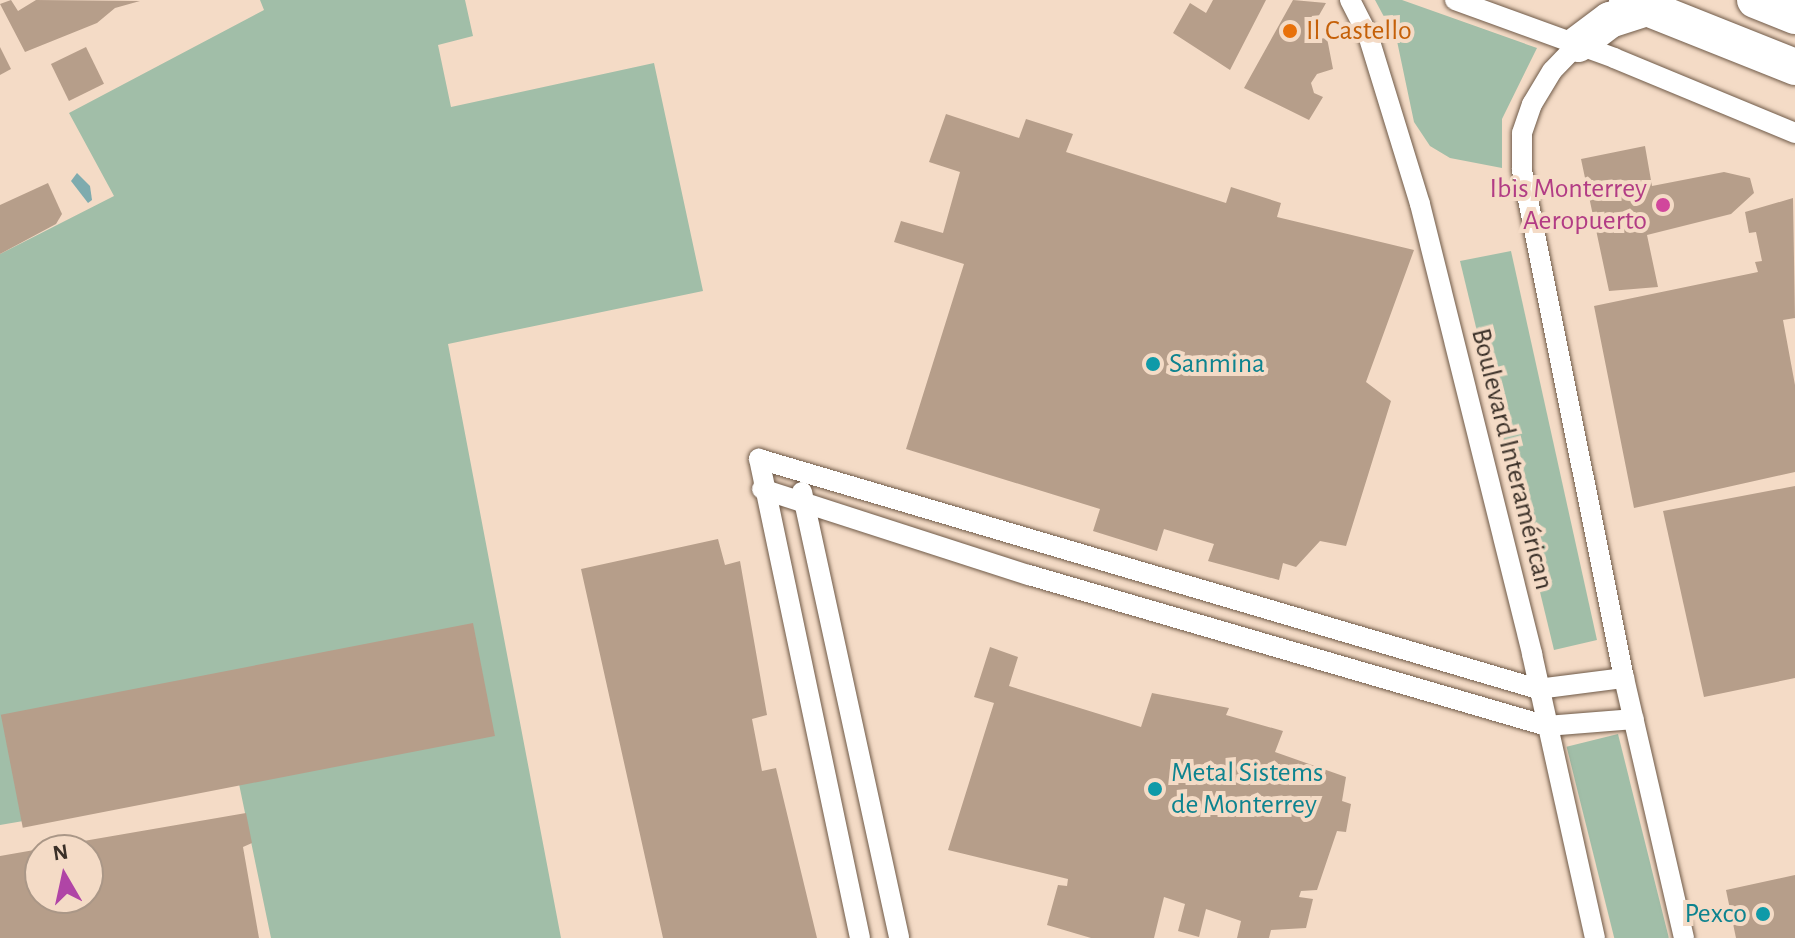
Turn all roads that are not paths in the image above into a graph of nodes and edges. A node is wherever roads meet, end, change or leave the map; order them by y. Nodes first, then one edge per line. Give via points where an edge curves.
1 (1350, 0) edge
2 (1455, 0) edge
3 (1755, 0) edge
4 (1637, 4) edge
5 (1795, 16) edge
6 (1578, 44) junction
7 (1795, 67) edge
8 (1795, 133) edge
9 (797, 469) junction
10 (762, 489) junction
11 (804, 501) junction
12 (1162, 581) junction
13 (1155, 611) junction
14 (1624, 678) junction
15 (1538, 689) junction
16 (1634, 719) junction
17 (1547, 726) junction
18 (860, 938) edge
19 (899, 938) edge
20 (1595, 938) edge
21 (1684, 938) edge

1 - 15 street, Boulevard Interamérican via 1368,35 1406,151
2 - 6 street
3 - 5 highway
4 - 6 highway
4 - 7 highway
6 - 8 street
6 - 14 street via 1552,71 1532,104 1522,133 1522,170
9 - 10 street via 759,459
9 - 11 street
9 - 12 street
10 - 11 street
10 - 18 street
11 - 13 street
11 - 19 street
12 - 13 street
12 - 15 street
13 - 17 street
14 - 15 street
14 - 16 street
15 - 17 street, Boulevard Interamérican
16 - 17 street
16 - 21 street
17 - 20 street, Boulevard Interamérican

